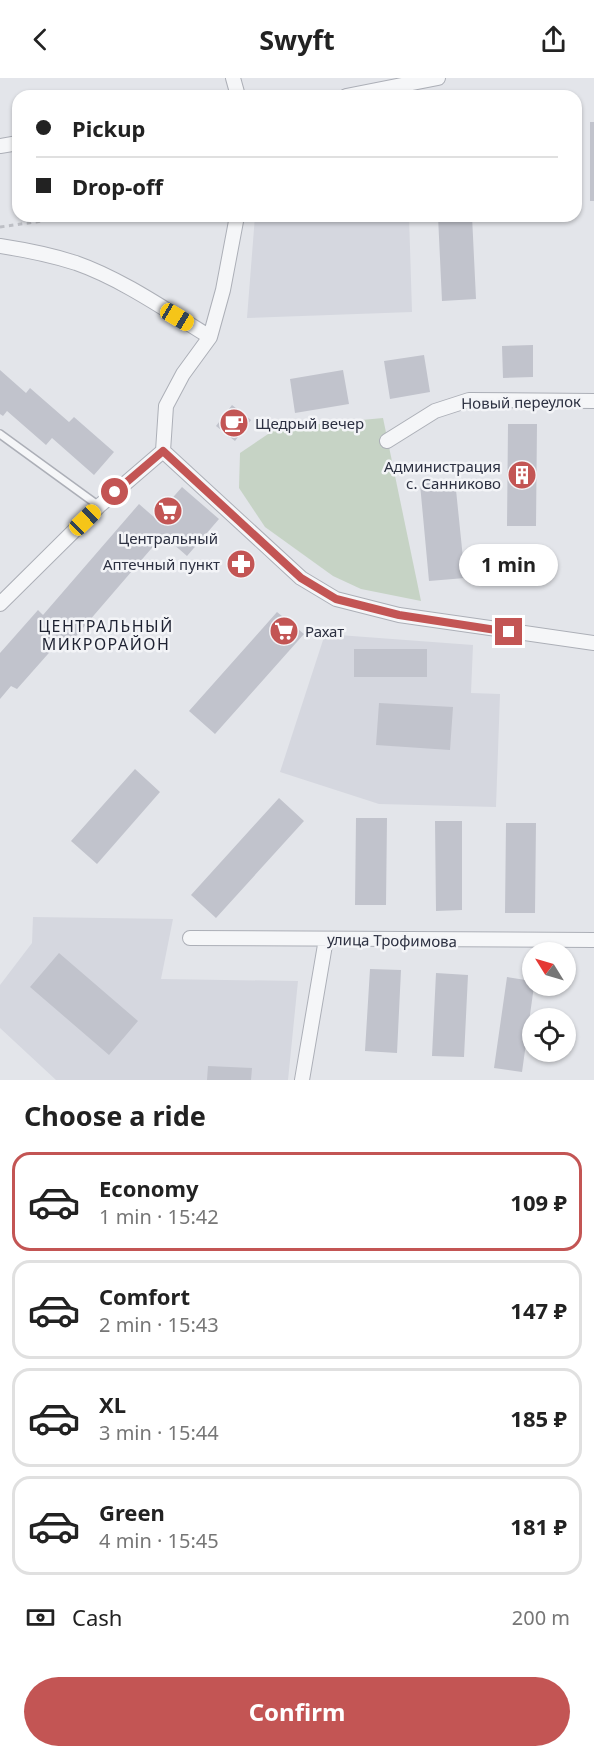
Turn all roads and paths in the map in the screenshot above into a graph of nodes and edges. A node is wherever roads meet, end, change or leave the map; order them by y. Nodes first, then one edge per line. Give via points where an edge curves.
1 (438, 78) edge
2 (377, 90) edge
3 (35, 222) edge
4 (236, 222) edge
5 (0, 227) edge
6 (0, 246) edge
7 (210, 337) junction
8 (594, 401) edge
9 (0, 434) edge
10 (387, 441) dead end
11 (163, 451) junction
12 (99, 506) junction
13 (0, 604) edge
14 (594, 643) edge
15 (190, 938) dead end
16 (326, 939) junction
17 (594, 940) edge
18 (302, 1080) edge

1 - 2 street
3 - 5 path
4 - 7 street
6 - 7 street via 79,264
7 - 11 street via 166,406
8 - 10 street, Новый переулок via 469,400 435,411
9 - 12 lane
11 - 12 street
11 - 14 street via 301,578 336,599 399,615
12 - 13 street
15 - 16 street, улица Трофимова
16 - 17 street, улица Трофимова
16 - 18 street

